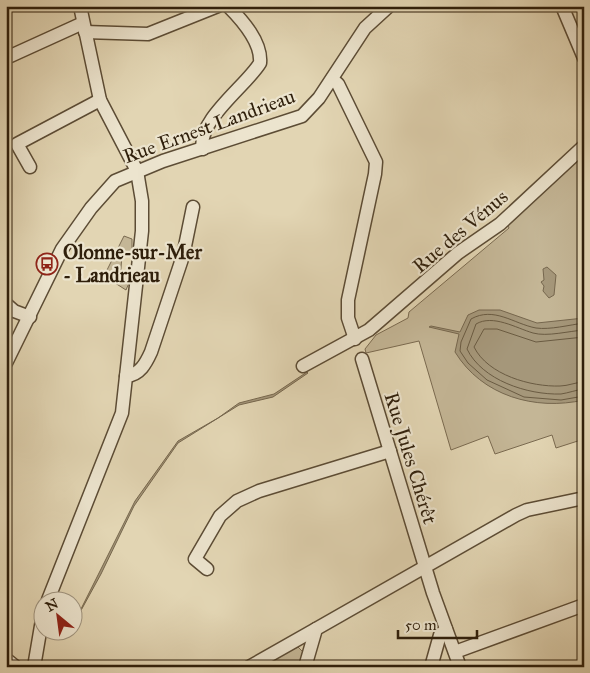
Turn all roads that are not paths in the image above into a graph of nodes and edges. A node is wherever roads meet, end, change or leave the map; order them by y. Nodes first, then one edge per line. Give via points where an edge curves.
1 (80, 6) edge
2 (218, 6) edge
3 (228, 6) edge
4 (388, 6) edge
5 (562, 6) edge
6 (84, 27) junction
7 (6, 58) edge
8 (584, 58) edge
9 (332, 79) junction
10 (100, 100) junction
11 (584, 146) edge
12 (203, 149) junction
13 (30, 167) dead end
14 (137, 171) junction
15 (193, 207) dead end
16 (6, 304) edge
17 (30, 317) junction
18 (355, 339) junction
19 (362, 359) dead end
20 (6, 362) edge
21 (303, 366) dead end
22 (126, 376) junction
23 (390, 451) junction
24 (584, 498) edge
25 (425, 567) junction
26 (207, 569) dead end
27 (52, 590) edge
28 (584, 605) edge
29 (316, 629) junction
30 (446, 629) junction
31 (39, 640) edge
32 (455, 652) junction
33 (6, 659) edge
34 (16, 667) edge
35 (34, 667) edge
36 (249, 667) edge
37 (305, 667) edge
38 (431, 667) edge
39 (460, 667) edge

1 - 6 street
2 - 6 street via 148,34
3 - 12 street via 249,32 260,63 212,120
4 - 9 street, Rue Ernest Landrieau via 365,28
5 - 8 street
6 - 7 street
6 - 10 street
9 - 12 street, Rue Ernest Landrieau via 302,116
9 - 18 street via 338,84 376,162 348,300 348,318
10 - 13 street via 17,144
10 - 14 street
11 - 18 street, Rue des Vénus via 500,224 458,254
12 - 14 street, Rue Ernest Landrieau
14 - 17 street, Rue Ernest Landrieau via 115,181 91,208 53,264
14 - 22 street via 142,231
15 - 22 street via 183,256 151,352 138,372
16 - 17 street
17 - 20 street, Rue Ernest Landrieau
18 - 21 street, Rue des Vénus
19 - 23 street, Rue Jules Chérêt
22 - 27 street via 122,412 114,436
23 - 25 street, Rue Jules Chérêt
23 - 26 street via 259,491 237,501 220,516 194,559
24 - 25 street via 523,512
25 - 29 street
25 - 30 street, Rue Jules Chérêt
28 - 32 street
29 - 36 street
29 - 37 street
30 - 32 street, Rue Jules Chérêt
30 - 38 street via 440,635
31 - 35 street
32 - 39 street, Rue Jules Chérêt
33 - 34 street

